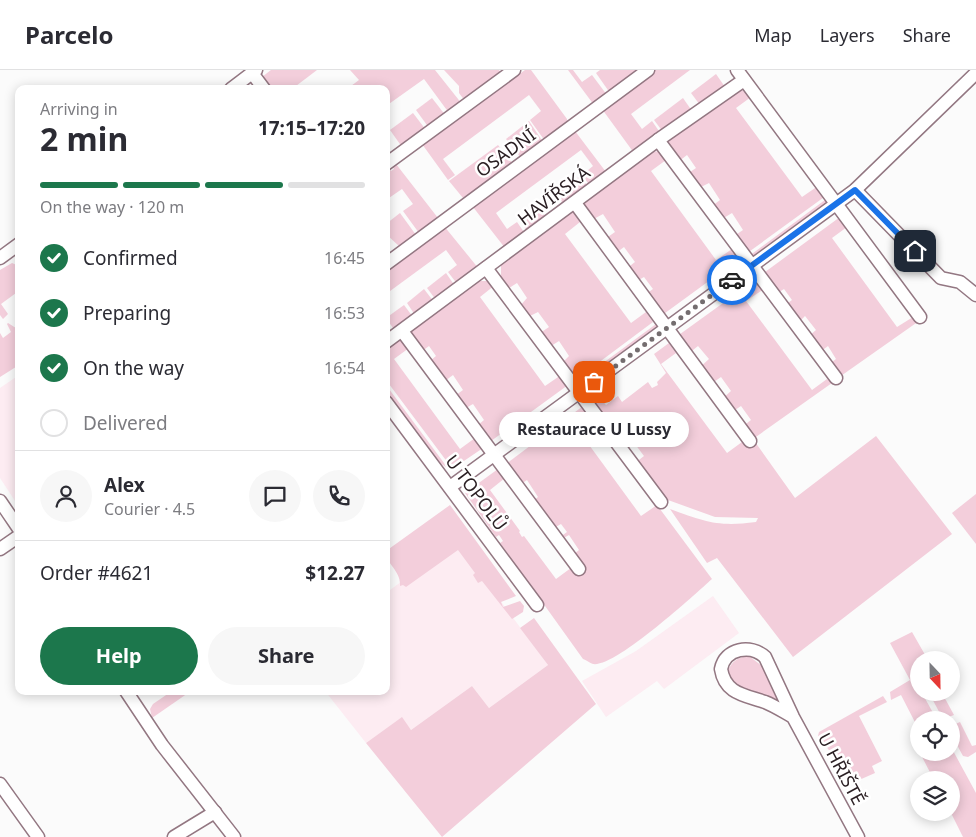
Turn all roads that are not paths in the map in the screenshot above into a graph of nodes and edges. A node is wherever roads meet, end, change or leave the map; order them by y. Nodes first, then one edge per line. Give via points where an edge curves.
1 (514, 70) edge
2 (648, 70) edge
3 (254, 71) edge
4 (976, 74) edge
5 (740, 75) edge
6 (236, 85) edge
7 (262, 85) edge
8 (658, 140) junction
9 (390, 161) edge
10 (855, 190) junction
11 (575, 202) junction
12 (836, 203) junction
13 (15, 247) edge
14 (0, 258) edge
15 (390, 261) edge
16 (752, 266) junction
17 (486, 268) junction
18 (976, 295) edge
19 (920, 317) dead end
20 (666, 329) junction
21 (402, 331) junction
22 (390, 339) edge
23 (836, 378) dead end
24 (580, 392) junction
25 (390, 407) edge
26 (750, 441) dead end
27 (495, 456) junction
28 (450, 487) junction
29 (0, 501) edge
30 (661, 502) dead end
31 (15, 523) edge
32 (15, 539) edge
33 (0, 549) edge
34 (579, 569) dead end
35 (537, 605) dead end
36 (129, 695) edge
37 (793, 717) junction
38 (0, 784) edge
39 (215, 812) junction
40 (38, 837) edge
41 (174, 837) edge
42 (234, 837) edge
43 (858, 837) edge

1 - 9 street
2 - 15 street, OSADNÍ
3 - 6 street
3 - 7 street
4 - 10 street
5 - 8 street, HAVÍŘSKÁ
5 - 12 street
8 - 11 street, HAVÍŘSKÁ
8 - 16 street
10 - 12 street
10 - 18 street via 941,278 960,282
11 - 17 street, HAVÍŘSKÁ
11 - 20 street
12 - 16 street
12 - 19 street
13 - 14 street
16 - 20 street
16 - 23 street
17 - 21 street, HAVÍŘSKÁ
17 - 24 street
20 - 24 street
20 - 26 street
21 - 22 street, HAVÍŘSKÁ
21 - 27 street
24 - 27 street
24 - 30 street
25 - 28 street, U TOPOLŮ
27 - 28 street
27 - 34 street
28 - 35 street, U TOPOLŮ
29 - 31 street
32 - 33 street
36 - 39 street via 162,745
37 - 37 street, U HŘIŠTĚ via 765,657 759,651 742,649 727,656 721,669 731,690
37 - 43 street, U HŘIŠTĚ
38 - 40 street
39 - 41 street
39 - 42 street

